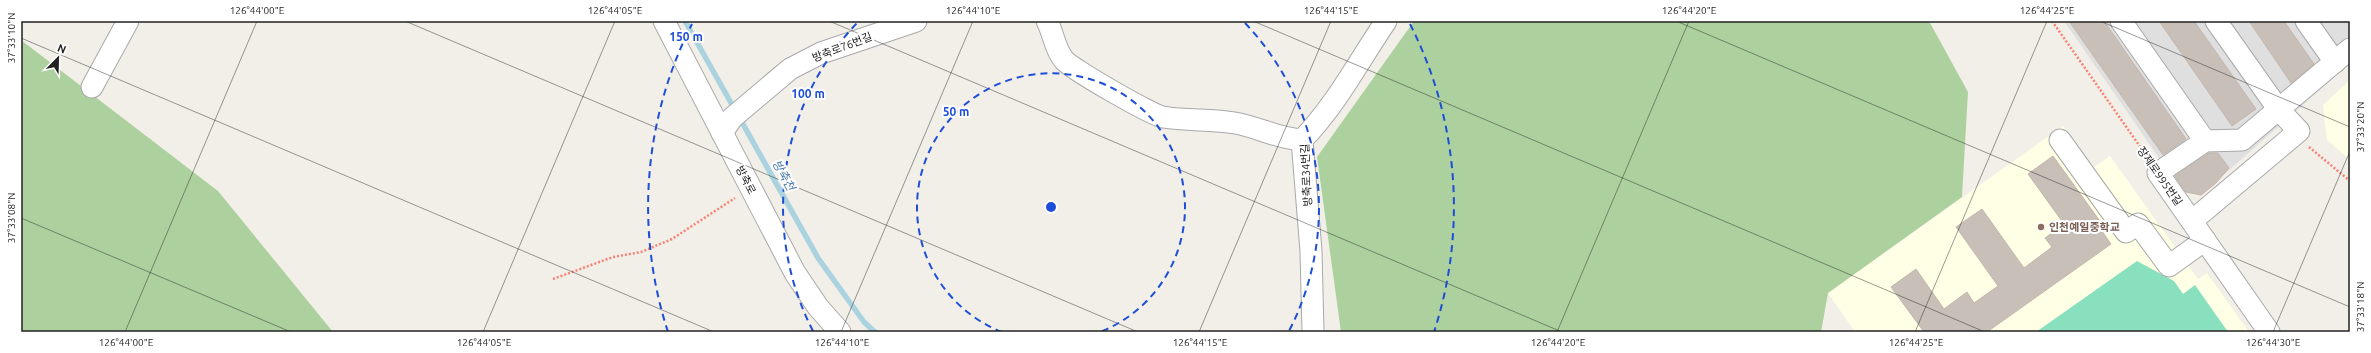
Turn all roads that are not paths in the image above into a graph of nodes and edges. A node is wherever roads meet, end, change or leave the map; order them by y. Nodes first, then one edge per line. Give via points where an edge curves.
1 (128, 21) edge
2 (664, 21) edge
3 (916, 21) edge
4 (1047, 21) edge
5 (1386, 21) edge
6 (2121, 21) edge
7 (2216, 21) edge
8 (2306, 21) edge
9 (2342, 55) edge
10 (92, 87) dead end
11 (2279, 110) junction
12 (733, 120) junction
13 (1302, 140) junction
14 (2060, 140) dead end
15 (2205, 141) junction
16 (2192, 221) junction
17 (2204, 240) junction
18 (834, 329) edge
19 (1313, 332) edge
20 (2269, 332) edge

1 - 10 street
2 - 12 street, 방축로
3 - 12 street, 방축로76번길 via 821,53 790,69
4 - 13 street via 1054,44 1064,61 1089,78 1161,117 1211,119 1243,124 1292,140
5 - 13 street, 방축로34번길 via 1349,80 1317,125
6 - 15 street
7 - 11 street
8 - 9 street
9 - 11 street
11 - 15 street via 2242,140
11 - 16 street via 2298,131
12 - 18 street, 방축로 via 751,188 794,273
13 - 19 street, 방축로34번길 via 1311,251
14 - 17 street via 2126,232 2138,224 2169,266
15 - 16 street, 장제로995번길 via 2158,173
16 - 17 street, 장제로995번길
17 - 20 street, 장제로995번길

